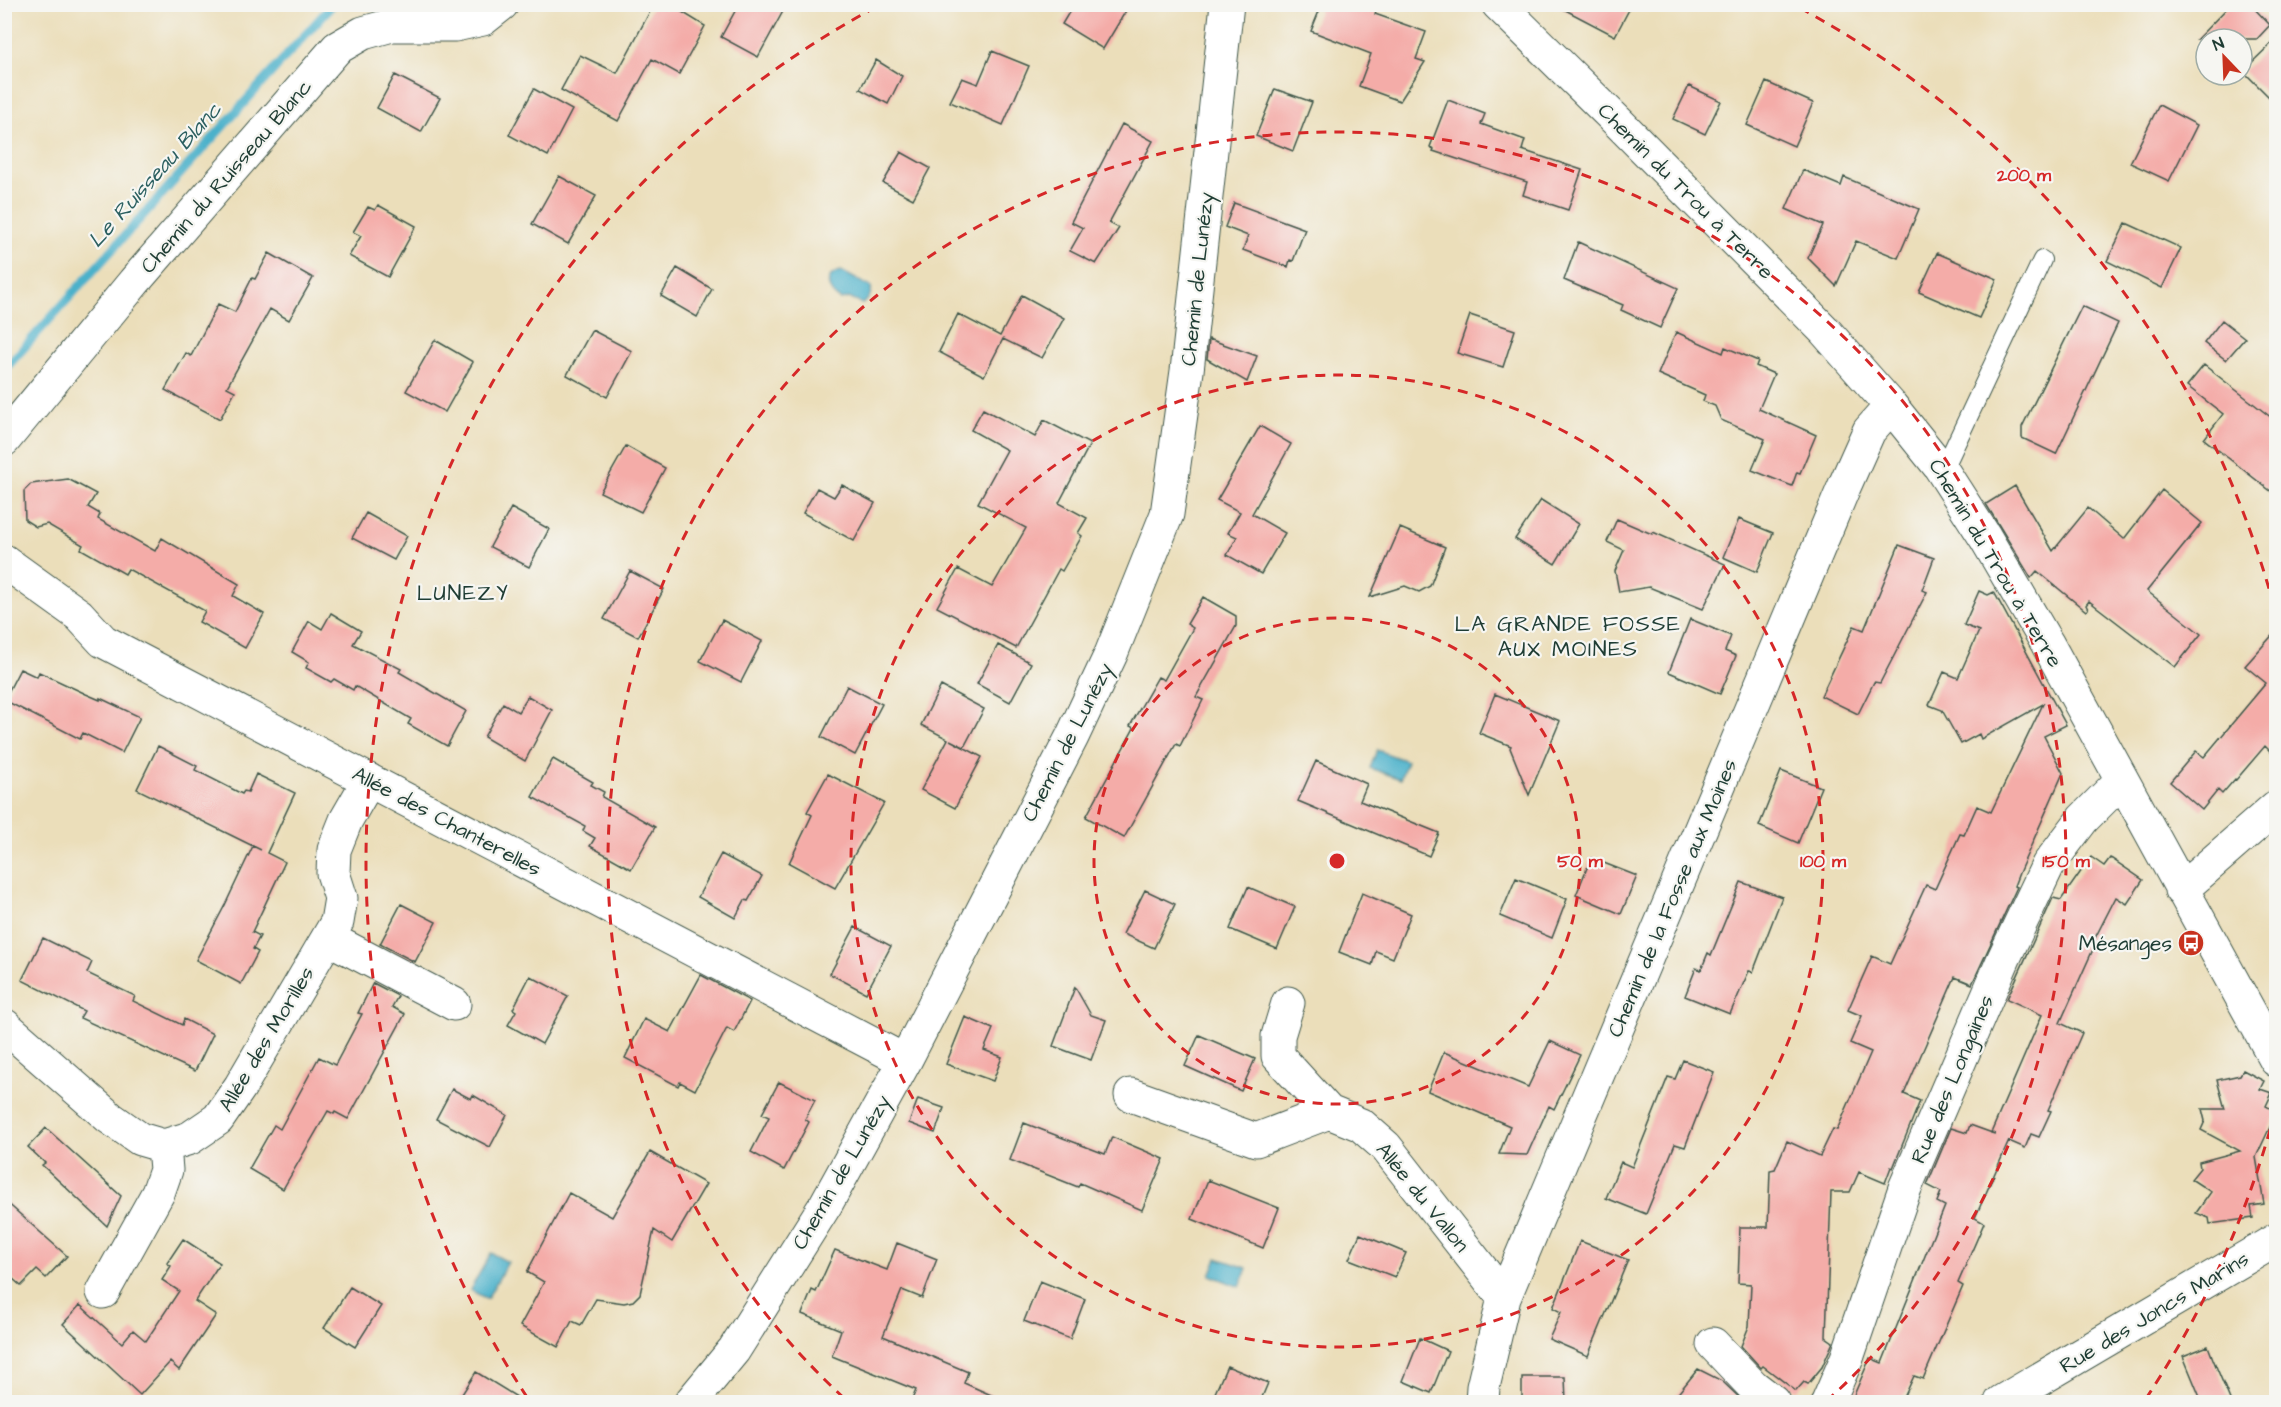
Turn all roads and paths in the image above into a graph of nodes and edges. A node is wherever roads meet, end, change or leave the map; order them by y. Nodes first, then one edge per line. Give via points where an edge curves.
1 (502, 4) edge
2 (1227, 4) edge
3 (1498, 4) edge
4 (2042, 260) dead end
5 (1891, 406) junction
6 (4, 440) edge
7 (1943, 471) junction
8 (4, 561) edge
9 (369, 780) junction
10 (2121, 781) junction
11 (2277, 807) edge
12 (2181, 890) junction
13 (328, 938) junction
14 (1288, 1003) dead end
15 (454, 1004) dead end
16 (4, 1025) edge
17 (2277, 1060) edge
18 (904, 1061) junction
19 (1131, 1095) dead end
20 (1329, 1112) junction
21 (164, 1146) junction
22 (2277, 1240) edge
23 (103, 1292) dead end
24 (1504, 1298) junction
25 (1713, 1344) dead end
26 (691, 1402) edge
27 (1482, 1402) edge
28 (1774, 1402) edge
29 (1828, 1402) edge
30 (2001, 1402) edge

1 - 6 street, Chemin du Ruisseau Blanc via 483,19 455,24 392,25 363,33 337,48 134,282
2 - 18 street, Chemin de Lunézy via 1187,371 1167,514 1112,654
3 - 5 street, Chemin du Trou à Terre via 1758,263
4 - 7 lane
5 - 7 street, Chemin du Trou à Terre
5 - 24 street, Chemin de la Fosse aux Moines via 1869,431 1844,487
7 - 10 street, Chemin du Trou à Terre via 2048,643
8 - 9 street, Allée des Chanterelles via 79,615 103,641
9 - 13 street, Allée des Morilles via 346,819 334,850 333,873 340,898 337,922
9 - 18 street, Allée des Chanterelles
10 - 12 street, Chemin du Trou à Terre
10 - 29 street, Rue des Longaines via 2083,819 2048,865 2004,958 1905,1188
11 - 12 street
12 - 17 street, Chemin du Trou à Terre
13 - 15 street
13 - 21 street, Allée des Morilles via 218,1119 190,1138
14 - 20 street, Allée du Vallon via 1278,1036 1278,1056
16 - 21 street via 110,1118 140,1139
18 - 26 street, Chemin de Lunézy via 826,1204 741,1340
19 - 20 street via 1256,1140
20 - 24 street, Allée du Vallon via 1361,1125 1386,1147
21 - 23 street via 166,1170 158,1193
22 - 30 street, Rue des Joncs Marins
24 - 27 street, Chemin de la Fosse aux Moines
25 - 28 street

